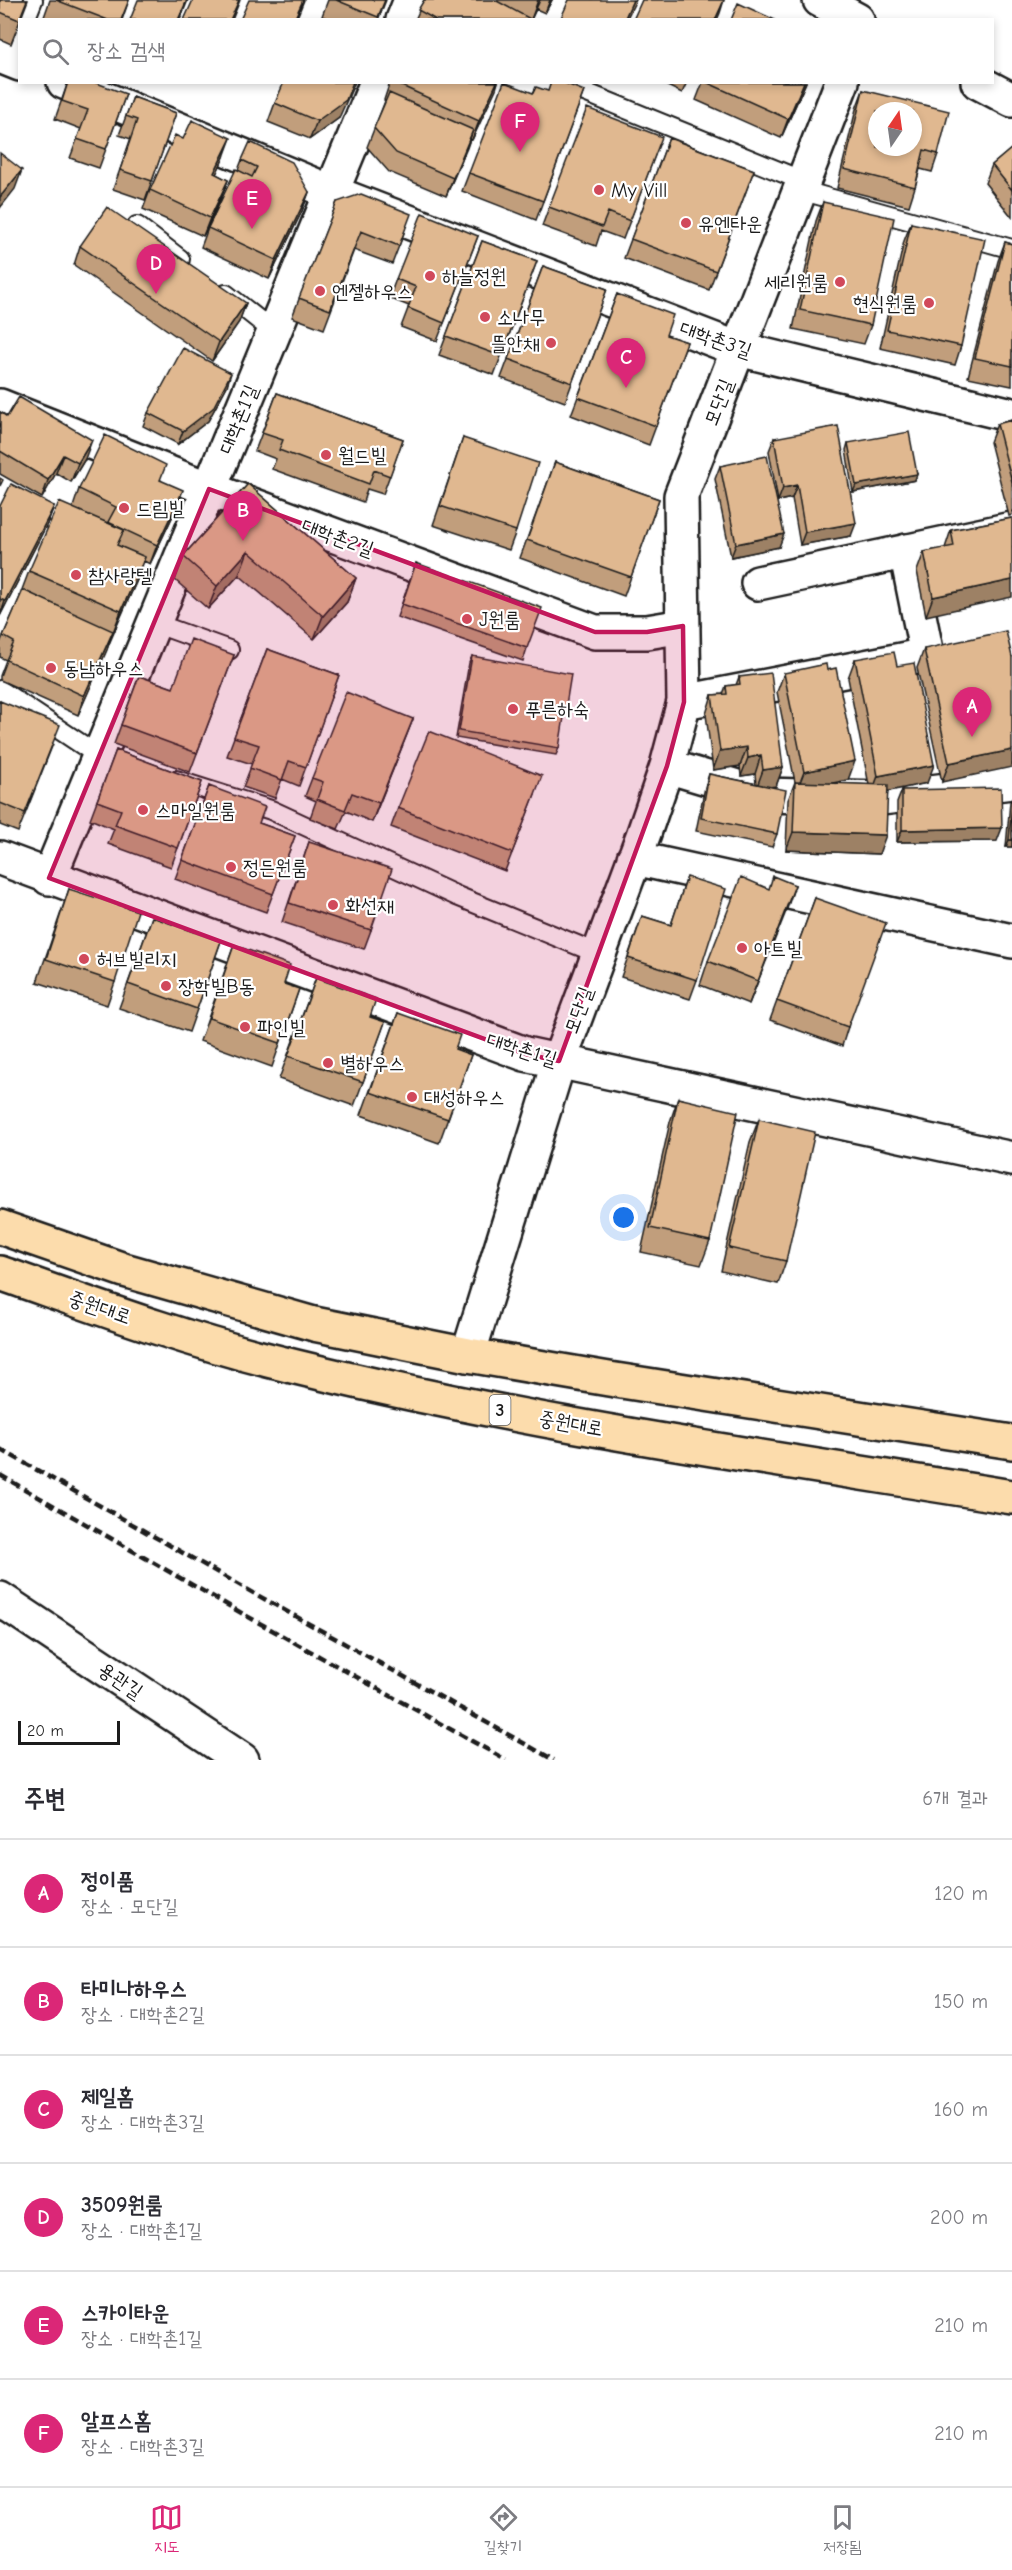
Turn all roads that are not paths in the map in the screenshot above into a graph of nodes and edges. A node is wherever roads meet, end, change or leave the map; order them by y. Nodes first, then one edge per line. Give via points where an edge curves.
1 (33, 0) edge
2 (411, 0) edge
3 (820, 0) edge
4 (26, 18) edge
5 (404, 18) edge
6 (853, 18) edge
7 (69, 84) edge
8 (376, 84) edge
9 (565, 84) edge
10 (841, 84) edge
11 (982, 84) edge
12 (1012, 100) edge
13 (801, 185) junction
14 (331, 192) junction
15 (137, 226) edge
16 (1012, 249) edge
17 (192, 268) edge
18 (210, 282) edge
19 (274, 332) junction
20 (738, 349) junction
21 (0, 406) edge
22 (1012, 415) edge
23 (209, 489) junction
24 (1012, 529) edge
25 (906, 551) junction
26 (758, 582) dead end
27 (154, 623) junction
28 (683, 626) junction
29 (229, 650) edge
30 (0, 690) edge
31 (684, 702) junction
32 (110, 759) junction
33 (667, 766) junction
34 (164, 776) edge
35 (1012, 782) edge
36 (0, 858) edge
37 (634, 858) junction
38 (49, 878) junction
39 (1012, 941) edge
40 (599, 954) junction
41 (560, 1061) junction
42 (1012, 1159) edge
43 (0, 1227) edge
44 (0, 1273) edge
45 (468, 1355) junction
46 (1012, 1442) edge
47 (1012, 1497) edge
48 (0, 1599) edge
49 (242, 1760) edge

1 - 4 lane
2 - 5 street
3 - 6 street
7 - 14 street, 대학촌3길
8 - 14 street, 대학촌1길
9 - 13 lane
10 - 13 street, 모단길
11 - 12 street
13 - 16 lane
13 - 20 street, 모단길
14 - 19 street, 대학촌1길
14 - 20 street, 대학촌3길
15 - 17 lane
18 - 19 lane
19 - 23 street, 대학촌1길
20 - 22 street, 대학촌3길
20 - 28 street, 모단길 via 681,496
21 - 23 street, 대학촌2길
23 - 27 street, 대학촌1길
23 - 28 street, 대학촌2길 via 595,632 647,632
24 - 25 street
25 - 26 street
25 - 31 street via 927,655
27 - 29 lane
27 - 32 street, 대학촌1길
28 - 31 street, 모단길
30 - 32 lane
31 - 33 street, 모단길
32 - 38 street, 대학촌1길
33 - 35 street via 764,795 882,798
33 - 37 street, 모단길
34 - 40 lane via 271,810 457,896
36 - 38 street, 대학촌1길
37 - 39 street
37 - 40 street, 모단길
38 - 41 street, 대학촌1길 via 525,1054
40 - 41 street, 모단길
41 - 42 street, 대학촌1길
41 - 45 street, 모단길
43 - 45 main road via 225,1300 314,1324
44 - 47 main road, 중원대로 / 3 via 265,1359 367,1384 629,1434
45 - 46 main road
48 - 49 street, 용관길

